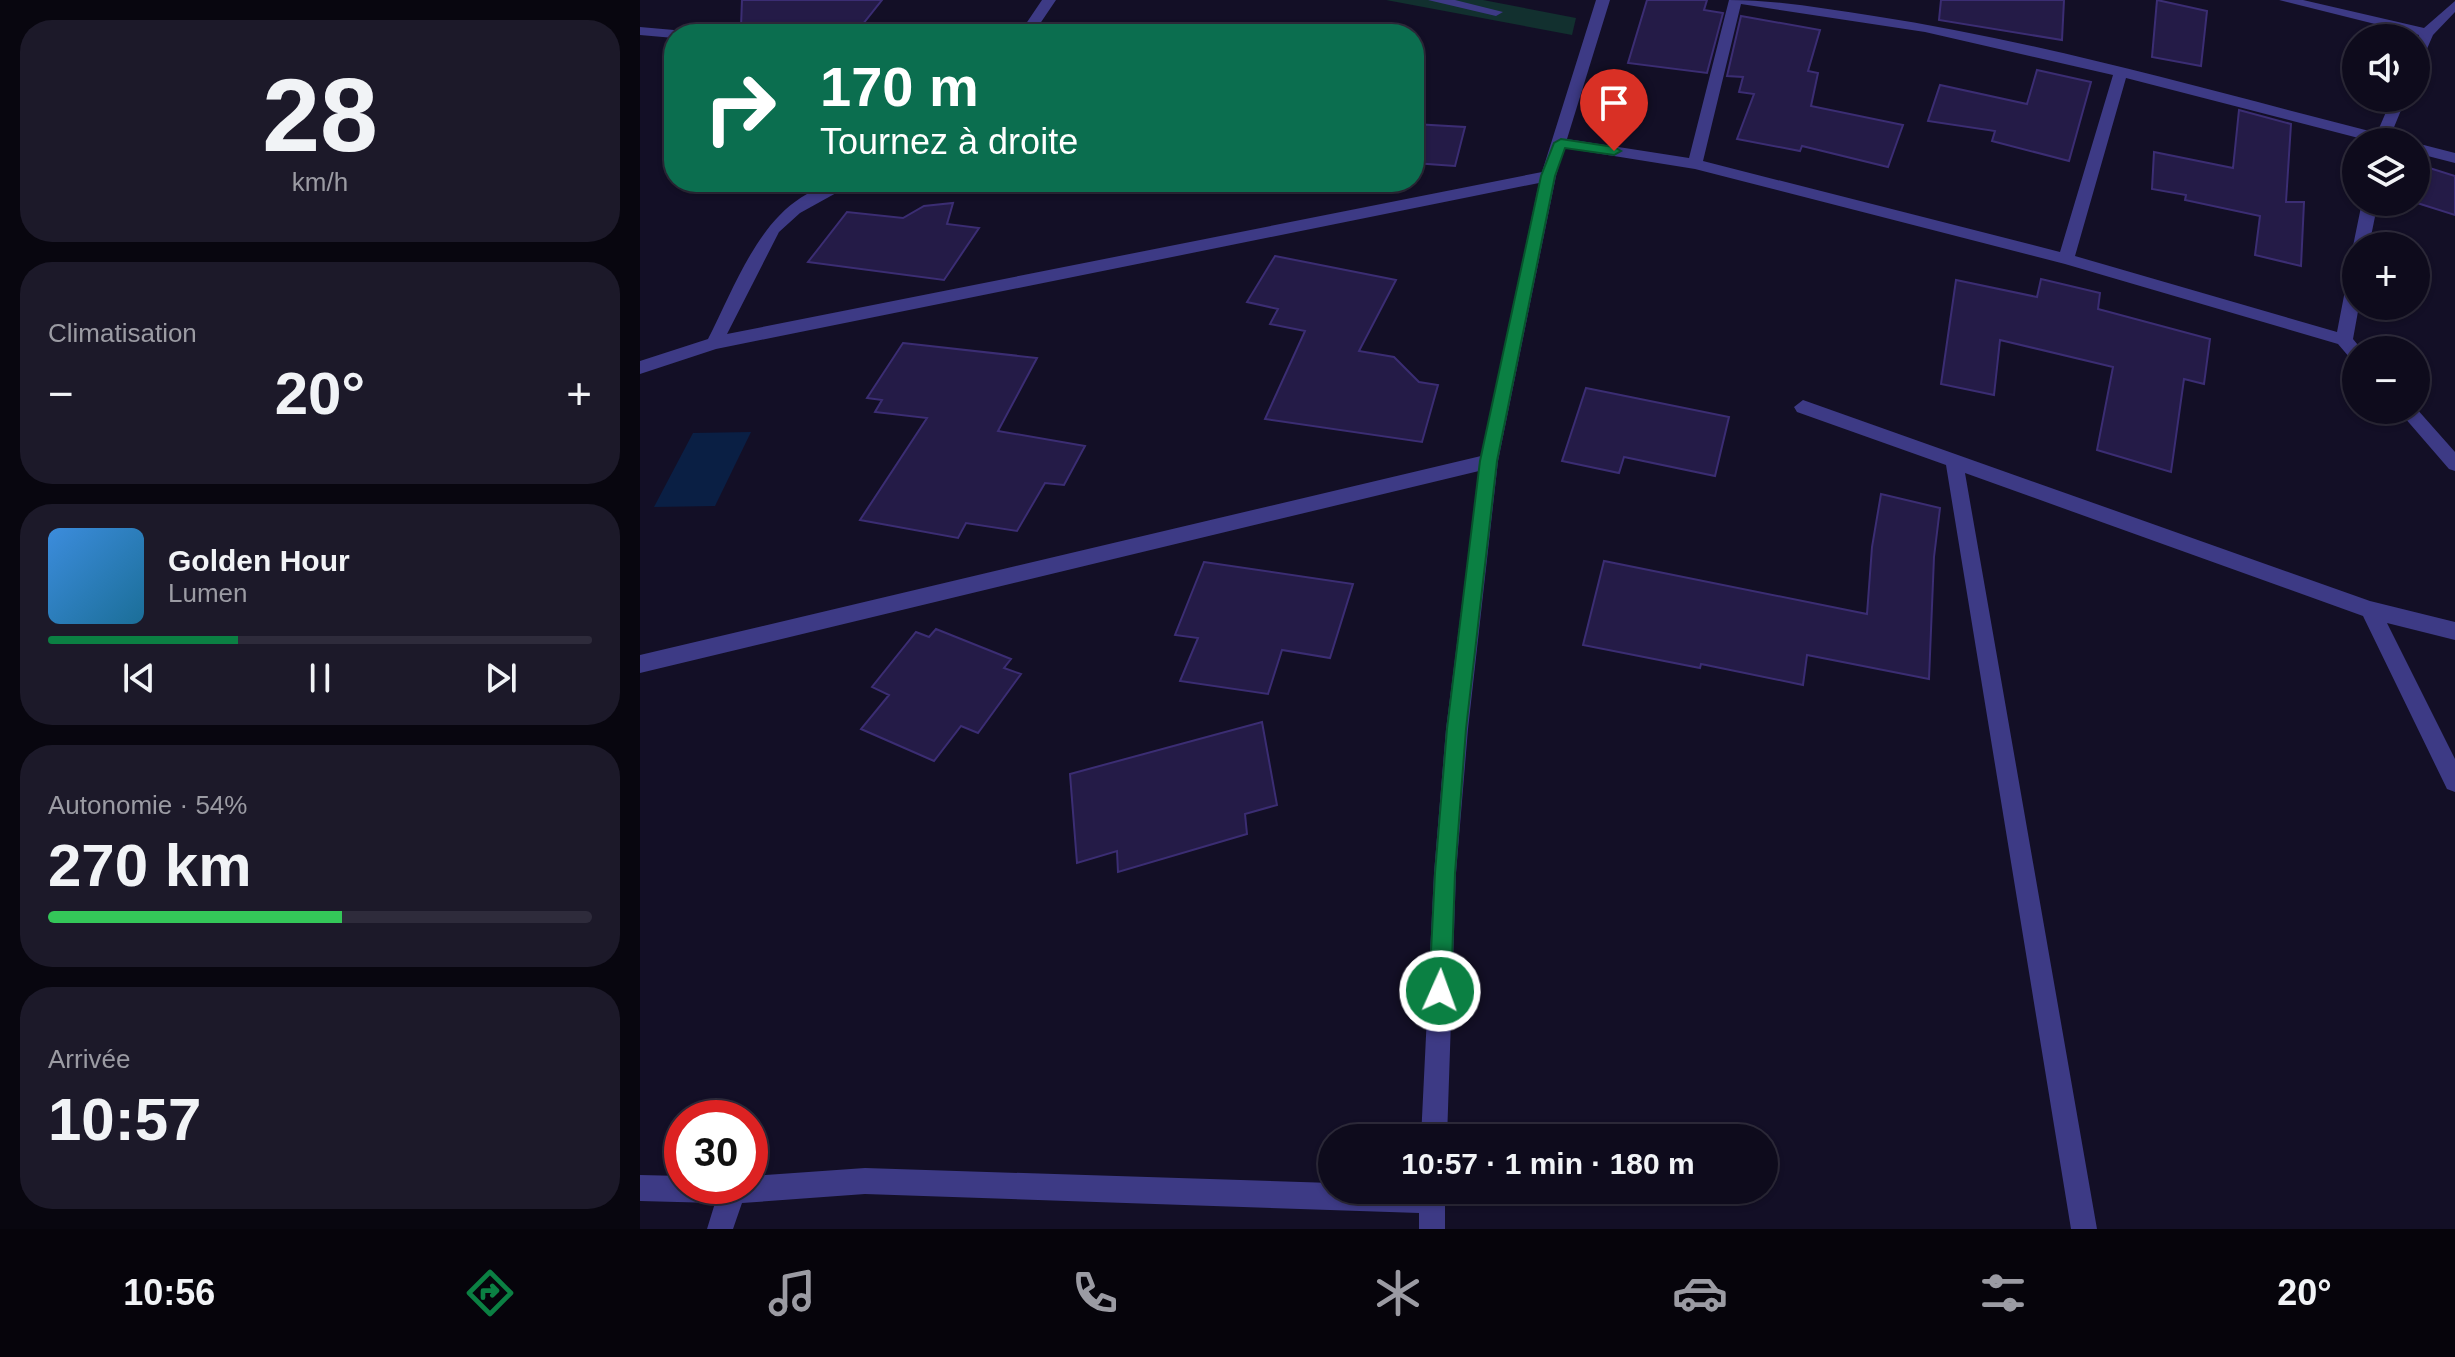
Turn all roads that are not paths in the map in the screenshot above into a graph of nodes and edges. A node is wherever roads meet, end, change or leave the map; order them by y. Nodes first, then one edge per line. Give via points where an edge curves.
1 (1049, 0) edge
2 (1435, 0) edge
3 (1603, 0) edge
4 (1737, 0) edge
5 (2286, 0) edge
6 (2455, 5) edge
7 (1496, 12) dead end
8 (1033, 24) edge
9 (2389, 24) edge
10 (2430, 30) edge
11 (640, 31) edge
12 (664, 33) edge
13 (2121, 73) junction
14 (2342, 130) edge
15 (1561, 143) junction
16 (2430, 152) edge
17 (2455, 158) edge
18 (1695, 164) junction
19 (1548, 176) junction
20 (825, 192) edge
21 (2066, 259) junction
22 (2342, 339) edge
23 (714, 343) junction
24 (640, 368) edge
25 (1803, 407) dead end
26 (2419, 424) edge
27 (1489, 461) junction
28 (1954, 461) junction
29 (2455, 464) edge
30 (2370, 610) junction
31 (2455, 631) edge
32 (640, 664) edge
33 (2455, 782) edge
34 (1435, 1124) edge
35 (640, 1188) edge
36 (768, 1188) edge
37 (664, 1189) edge
38 (1318, 1192) edge
39 (728, 1204) edge
40 (1432, 1204) edge
41 (720, 1229) edge
42 (1432, 1229) edge
43 (2084, 1229) edge

1 - 8 street
2 - 7 street
3 - 15 street
4 - 13 street via 1925,28
4 - 18 street
5 - 9 street
6 - 10 street
11 - 12 street
13 - 14 street
13 - 21 street
15 - 18 street
15 - 19 street
16 - 17 street
18 - 21 street
19 - 23 street
19 - 27 street
20 - 23 street via 773,229
21 - 22 street
23 - 24 street
25 - 28 street
26 - 29 street
27 - 32 street
27 - 34 street via 1445,873
28 - 30 street
28 - 43 street
30 - 31 street
30 - 33 street
35 - 37 street
36 - 38 street via 865,1181
39 - 41 street
40 - 42 street

